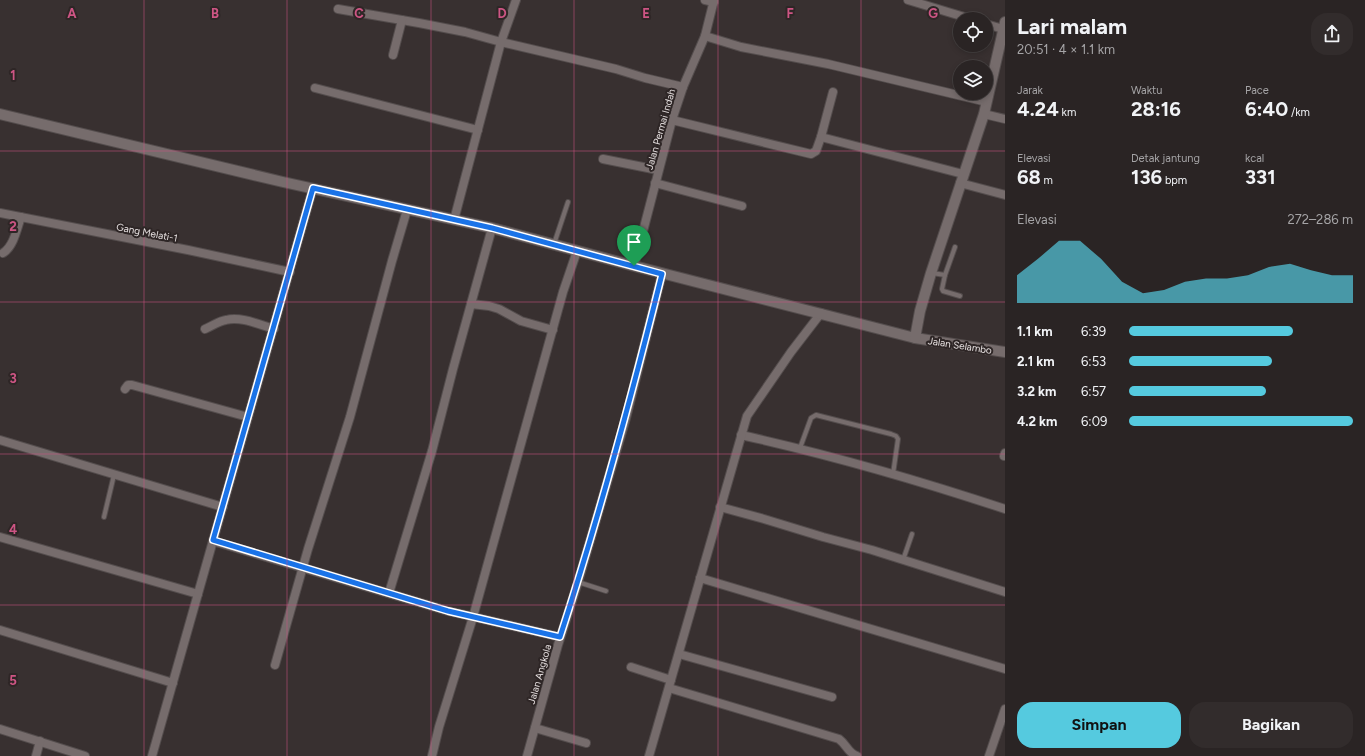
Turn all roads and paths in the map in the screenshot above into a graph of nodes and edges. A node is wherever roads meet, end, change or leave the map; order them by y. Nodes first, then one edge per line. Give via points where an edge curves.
1 (516, 0) edge
2 (705, 0) edge
3 (908, 0) edge
4 (714, 1) edge
5 (338, 9) dead end
6 (953, 14) edge
7 (402, 20) junction
8 (993, 24) edge
9 (1004, 25) edge
10 (705, 36) junction
11 (501, 42) junction
12 (393, 55) dead end
13 (683, 87) junction
14 (315, 88) dead end
15 (833, 92) dead end
16 (987, 102) junction
17 (0, 114) edge
18 (984, 114) junction
19 (1005, 119) edge
20 (672, 120) junction
21 (478, 130) junction
22 (821, 138) junction
23 (603, 159) dead end
24 (658, 170) junction
25 (962, 179) junction
26 (655, 183) junction
27 (313, 188) junction
28 (1005, 195) edge
29 (568, 202) dead end
30 (742, 206) dead end
31 (407, 210) junction
32 (0, 213) edge
33 (21, 217) junction
34 (454, 220) junction
35 (492, 228) junction
36 (554, 244) junction
37 (955, 248) dead end
38 (577, 251) junction
39 (3, 253) dead end
40 (634, 266) junction
41 (290, 272) junction
42 (931, 273) junction
43 (662, 274) junction
44 (944, 275) junction
45 (960, 296) dead end
46 (471, 304) junction
47 (821, 313) junction
48 (205, 329) dead end
49 (274, 329) junction
50 (553, 330) junction
51 (915, 338) junction
52 (1005, 352) edge
53 (125, 389) dead end
54 (248, 417) junction
55 (741, 435) junction
56 (0, 440) edge
57 (800, 448) junction
58 (893, 474) junction
59 (114, 475) junction
60 (223, 507) junction
61 (720, 507) junction
62 (1005, 509) edge
63 (104, 516) dead end
64 (912, 534) dead end
65 (0, 537) edge
66 (213, 540) junction
67 (903, 560) junction
68 (303, 567) junction
69 (700, 578) junction
70 (578, 582) junction
71 (606, 591) dead end
72 (1005, 592) edge
73 (389, 593) junction
74 (198, 594) junction
75 (472, 617) junction
76 (0, 630) edge
77 (560, 637) junction
78 (679, 654) junction
79 (274, 665) dead end
80 (630, 667) dead end
81 (1005, 669) edge
82 (173, 683) junction
83 (670, 684) junction
84 (832, 697) dead end
85 (1005, 709) edge
86 (535, 728) junction
87 (0, 729) edge
88 (40, 741) junction
89 (586, 743) dead end
90 (36, 756) edge
91 (85, 756) edge
92 (152, 756) edge
93 (432, 756) edge
94 (527, 756) edge
95 (649, 756) edge
96 (857, 756) edge
97 (989, 756) edge

1 - 11 street
2 - 4 street
3 - 6 street
4 - 10 street, Jalan Permai Indah
5 - 7 street
7 - 11 street
7 - 12 street
8 - 9 street
9 - 16 street
10 - 13 street, Jalan Permai Indah
10 - 16 street
11 - 13 street
11 - 21 street
13 - 20 street, Jalan Permai Indah
14 - 21 street
15 - 22 street
16 - 18 street
17 - 27 street, Jalan Selambo
18 - 19 street
18 - 25 street
20 - 22 street via 804,154 816,151
20 - 24 street, Jalan Permai Indah
21 - 34 street
22 - 25 street
23 - 24 street
24 - 26 street, Jalan Permai Indah
25 - 28 street
25 - 42 street
26 - 30 street
26 - 40 street, Jalan Permai Indah
27 - 31 street, Jalan Selambo
27 - 41 street
29 - 36 lane
31 - 34 street, Jalan Selambo
31 - 68 street via 350,417
32 - 33 street, Gang Melati-1
33 - 39 street via 10,246
33 - 41 street, Gang Melati-1
34 - 35 street, Jalan Selambo
35 - 36 street, Jalan Selambo
35 - 46 street
36 - 38 street, Jalan Selambo
37 - 44 lane
38 - 40 street, Jalan Selambo
38 - 50 street
40 - 43 street, Jalan Selambo
41 - 49 street
42 - 44 lane
42 - 51 street
43 - 47 street, Jalan Selambo
43 - 70 street, Jalan Angkola via 626,418
44 - 45 lane via 942,289
46 - 50 street via 499,309 521,321
46 - 73 street via 432,451
47 - 51 street, Jalan Selambo
47 - 55 street via 752,408
48 - 49 street via 231,319
49 - 54 street
50 - 75 street
51 - 52 street, Jalan Selambo
53 - 54 street via 132,385
54 - 60 street
55 - 57 street
55 - 61 street
56 - 59 street
57 - 58 street
57 - 58 lane via 810,418 816,415 891,434 898,439
58 - 62 street
59 - 60 street
59 - 63 lane
60 - 66 street
61 - 67 street
61 - 69 street
64 - 67 lane
65 - 74 street
66 - 68 street
66 - 74 street
67 - 72 street
68 - 73 street
68 - 79 street
69 - 78 street
69 - 81 street
70 - 71 lane
70 - 77 street, Jalan Angkola
73 - 75 street
74 - 82 street
75 - 77 street
75 - 93 street
76 - 82 street
77 - 86 street, Jalan Angkola
78 - 83 street
78 - 84 street
80 - 83 street
82 - 92 street
83 - 95 street
83 - 96 street via 839,739 850,753
85 - 97 street
86 - 89 street
86 - 94 street, Jalan Angkola
87 - 88 street
88 - 90 street
88 - 91 street

